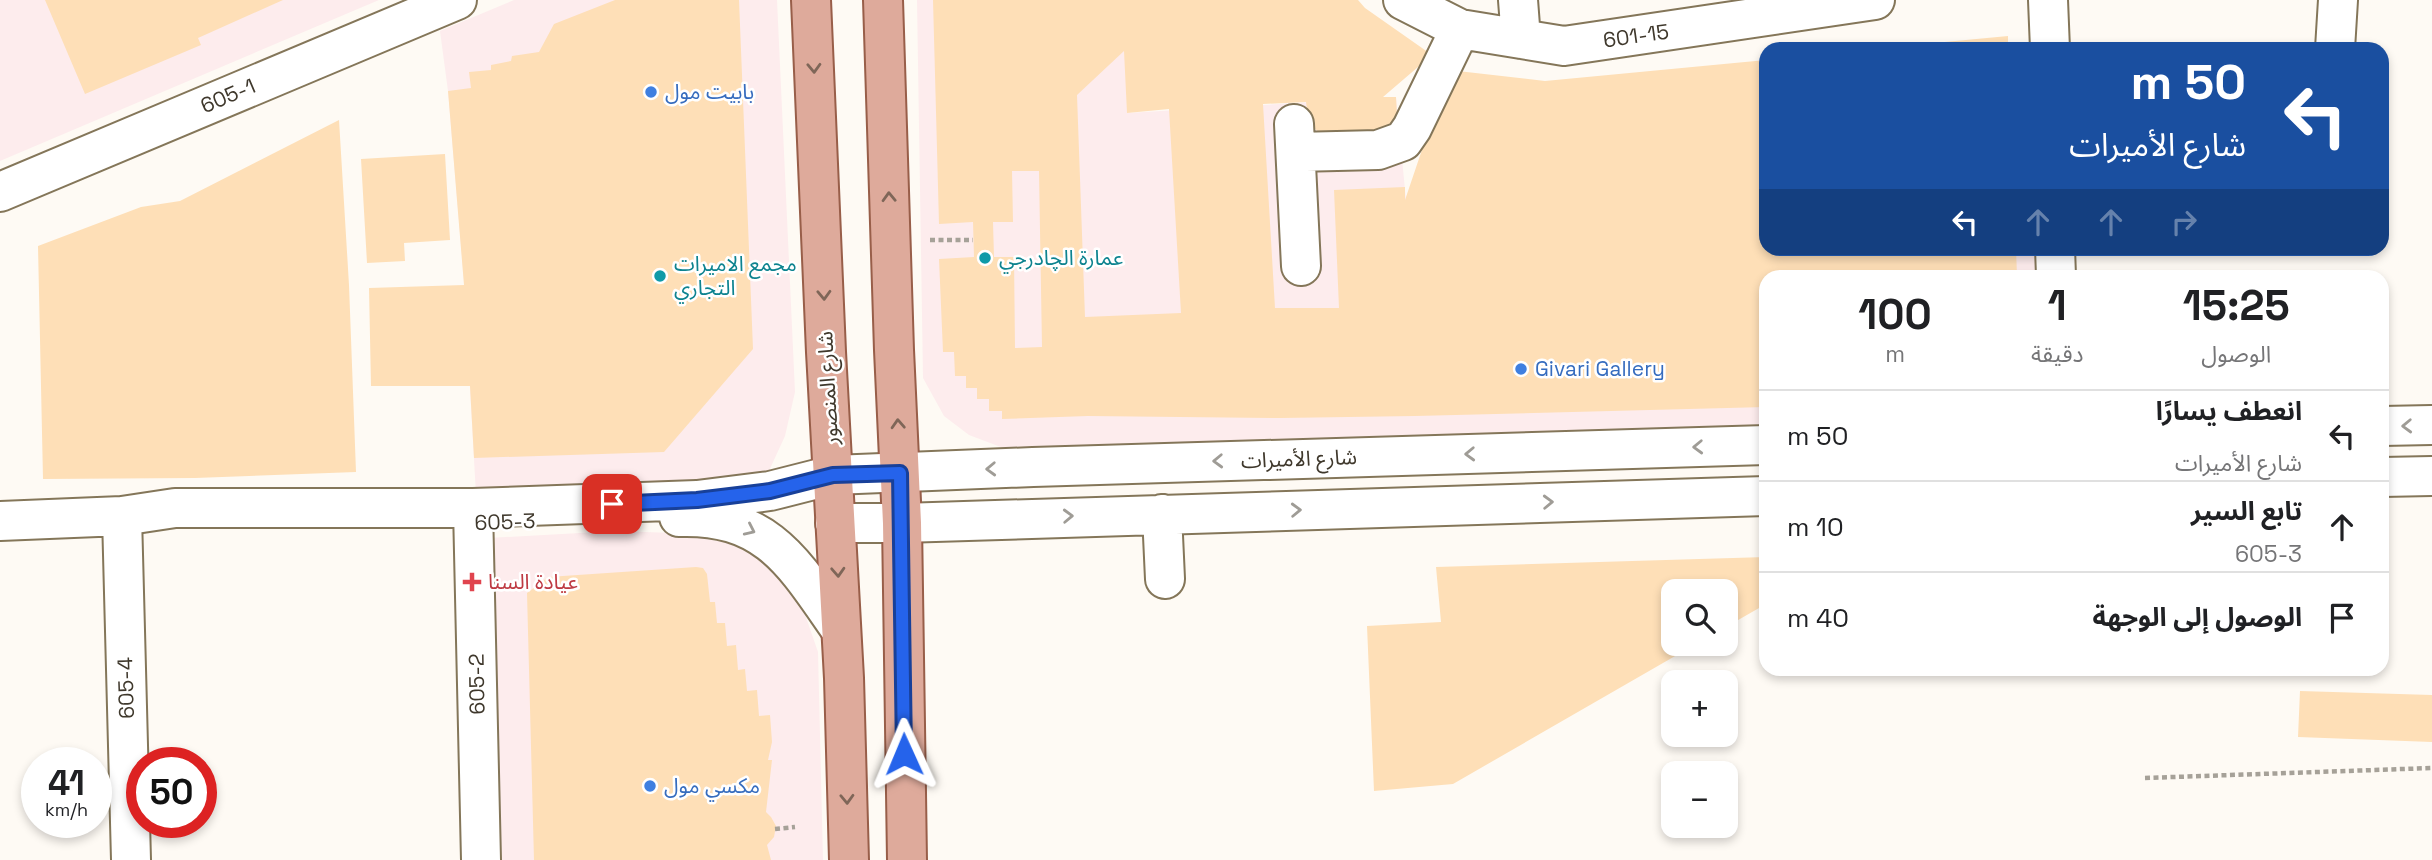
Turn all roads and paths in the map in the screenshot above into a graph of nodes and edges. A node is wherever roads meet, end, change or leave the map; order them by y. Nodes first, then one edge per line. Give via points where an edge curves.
1 (457, 0) edge
2 (811, 0) edge
3 (883, 0) edge
4 (1403, 0) edge
5 (1518, 0) edge
6 (1875, 0) edge
7 (2048, 0) edge
8 (2337, 0) edge
9 (1460, 29) junction
10 (1521, 39) junction
11 (2050, 42) edge
12 (2335, 42) edge
13 (0, 192) edge
14 (930, 240) dead end
15 (973, 240) dead end
16 (1301, 266) dead end
17 (2432, 425) edge
18 (2389, 426) edge
19 (1759, 445) edge
20 (900, 473) junction
21 (833, 475) junction
22 (2432, 476) edge
23 (2389, 477) edge
24 (1759, 496) edge
25 (1162, 514) junction
26 (122, 516) junction
27 (473, 516) junction
28 (0, 522) edge
29 (835, 523) junction
30 (902, 523) junction
31 (1165, 579) dead end
32 (841, 630) junction
33 (2432, 768) edge
34 (2145, 778) dead end
35 (795, 827) dead end
36 (775, 829) dead end
37 (131, 860) edge
38 (481, 860) edge
39 (849, 860) edge
40 (906, 860) edge

1 - 13 street, 605-1
2 -> 21 main road, شارع المنصور
20 -> 3 main road
4 - 9 street, 601-15
5 - 10 street
6 - 10 street, 601-15 via 1564,46
7 - 11 street
8 - 12 street
9 - 10 street, 601-15
9 - 16 street via 1404,142 1378,150 1295,138
14 - 15 path
17 -> 18 street
19 -> 20 street, شارع الأميرات
20 - 21 street, شارع الأميرات
20 - 30 main road
21 - 27 street, 605-3 via 770,491 697,500
21 - 29 main road, شارع المنصور
22 - 23 street
25 -> 24 street
30 -> 25 street
25 - 31 street
26 - 27 street, 605-3 via 175,525
26 - 28 street, 605-3
26 - 37 street, 605-4
27 -> 32 street, 605-3 via 699,516 743,526 776,545
27 - 38 street, 605-2
29 - 30 street
29 -> 32 main road, شارع المنصور
30 - 40 main road
32 -> 39 main road, شارع المنصور
33 - 34 path
35 - 36 path

